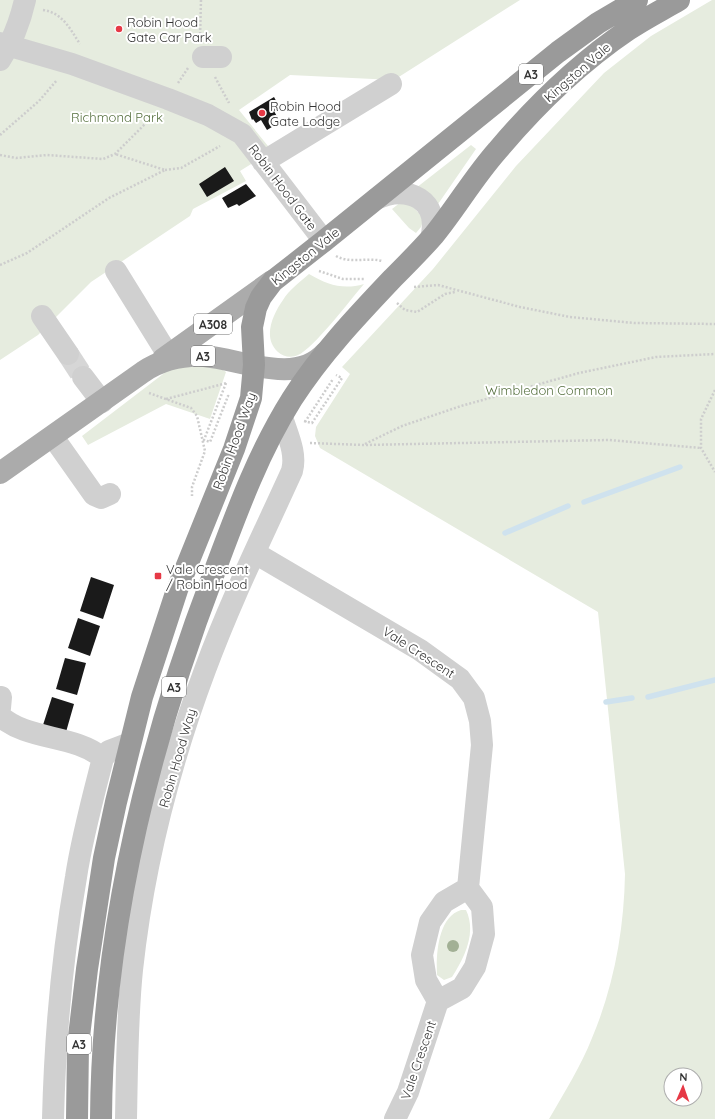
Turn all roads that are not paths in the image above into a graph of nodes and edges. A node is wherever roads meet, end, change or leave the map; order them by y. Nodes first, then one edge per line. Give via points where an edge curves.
1 (637, 0) edge
2 (679, 0) edge
3 (30, 4) edge
4 (3, 49) edge
5 (391, 84) dead end
6 (262, 160) junction
7 (376, 199) junction
8 (431, 238) junction
9 (330, 248) junction
10 (116, 271) dead end
11 (273, 281) junction
12 (42, 316) dead end
13 (325, 353) junction
14 (68, 354) tunnel mouth
15 (160, 361) junction
16 (254, 365) junction
17 (83, 377) tunnel mouth
18 (102, 402) junction
19 (282, 417) junction
20 (53, 437) junction
21 (0, 473) edge
22 (110, 494) dead end
23 (255, 553) junction
24 (0, 707) edge
25 (130, 743) junction
26 (103, 758) junction
27 (468, 888) junction
28 (438, 1001) junction
29 (53, 1119) edge
30 (77, 1119) edge
31 (101, 1119) edge
32 (126, 1119) edge
33 (395, 1119) edge

1 - 7 highway, Kingston Vale / A3 via 568,45
2 - 8 highway, Kingston Vale / A3 via 630,29 574,73 532,113 496,152
3 - 4 street
4 - 6 street, Robin Hood Gate via 72,64 208,115 242,134
5 - 6 street
6 - 9 street, Robin Hood Gate
7 - 8 street via 395,192 419,199 429,210 433,220 434,230
7 - 9 highway, Kingston Vale / A3
8 - 13 highway, Kingston Vale / A3
9 - 11 highway, Kingston Vale / A3
10 - 15 street
11 - 15 main road, A308
11 - 16 highway, Kingston Vale / A3 via 261,297 253,318
12 - 14 street
13 - 16 main road, A3 via 315,362 296,368
13 - 19 highway, Robin Hood Way / A3
15 - 16 main road, A3 via 203,356
15 - 18 main road, A308
16 - 25 highway, Robin Hood Way / A3 via 247,412 177,590 142,697
17 - 18 street
18 - 20 main road, A308
19 - 23 street, Robin Hood Way via 291,446 293,466
19 - 31 highway, Robin Hood Way / A3 via 248,486 204,600 166,712 139,808 118,917 111,970 102,1074
20 - 21 main road, A308
20 - 22 street via 94,495 101,498
23 - 27 street, Vale Crescent via 420,650 460,679 474,698 480,721 482,745
23 - 32 street, Robin Hood Way via 237,590 205,671 170,776 152,848 132,970
24 - 26 street via 10,725 87,747
25 - 26 street via 109,751
25 - 30 highway, Robin Hood Way / A3 via 94,914 78,1045
26 - 29 street via 76,875 61,978
27 - 28 street via 444,902 430,922 422,955 426,980
27 - 28 street via 482,908 484,934 475,967 462,988
28 - 33 street, Vale Crescent via 408,1092

